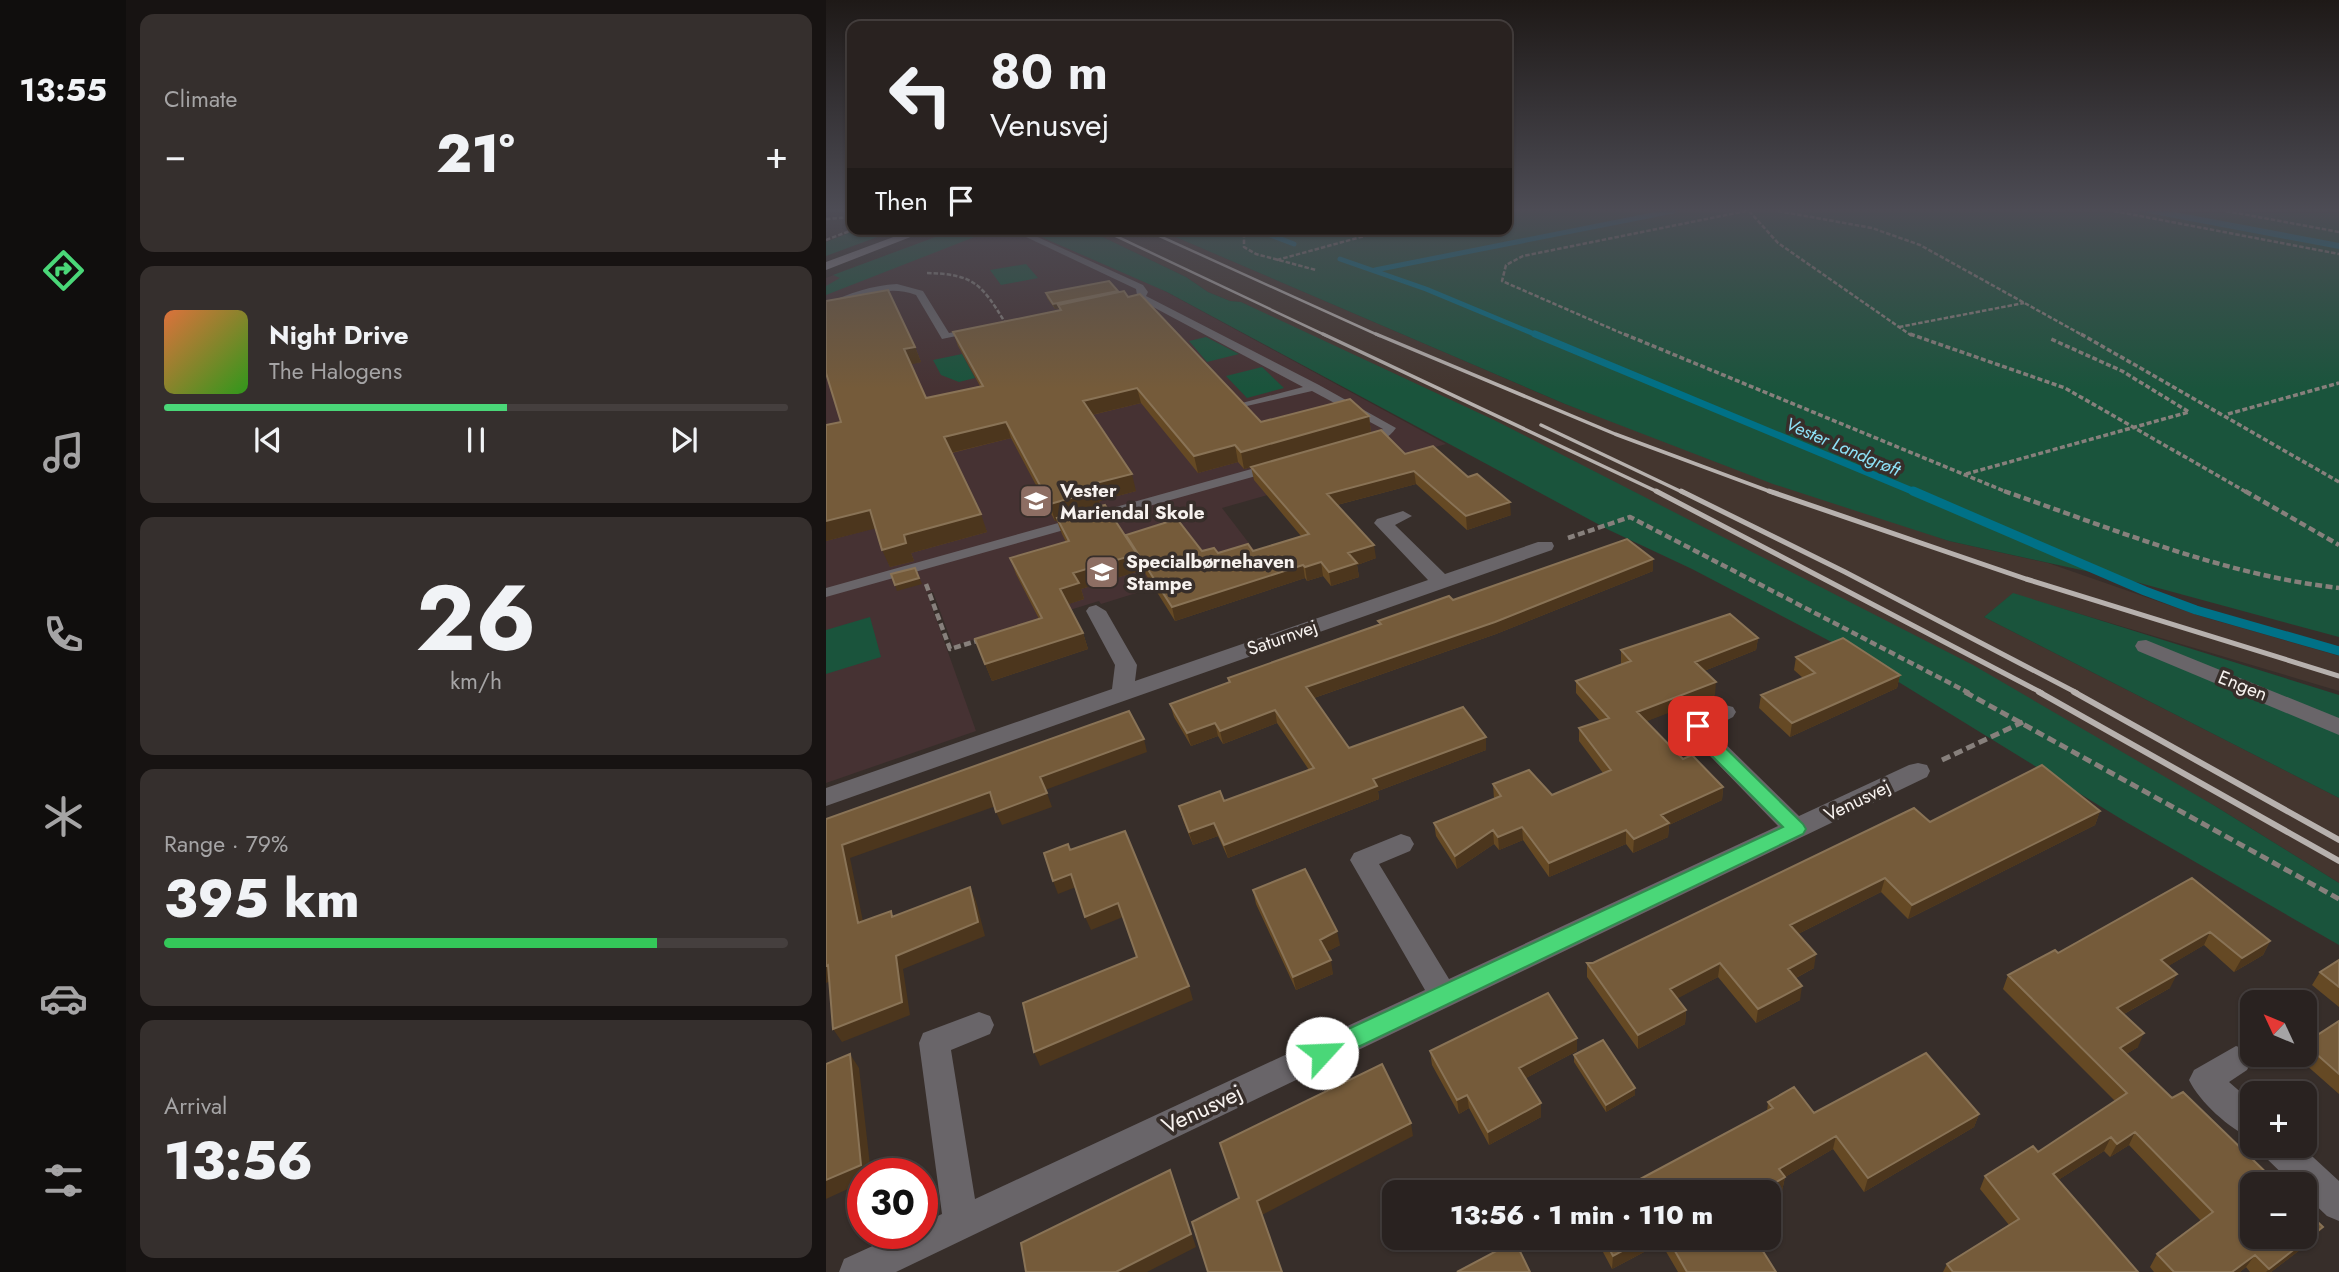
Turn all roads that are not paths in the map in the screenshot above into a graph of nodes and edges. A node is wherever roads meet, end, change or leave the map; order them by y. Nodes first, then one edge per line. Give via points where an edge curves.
1 (1104, 270) edge
2 (1141, 297) junction
3 (1116, 302) edge
4 (826, 307) edge
5 (994, 327) edge
6 (1315, 387) junction
7 (1242, 406) edge
8 (1348, 446) edge
9 (1281, 465) edge
10 (1403, 516) dead end
11 (1545, 546) road end
12 (1441, 582) junction
13 (826, 593) edge
14 (1096, 611) dead end
15 (2146, 646) dead end
16 (1123, 692) junction
17 (1725, 712) dead end
18 (2339, 727) edge
19 (1918, 771) road end
20 (826, 797) edge
21 (1797, 829) junction
22 (1401, 844) dead end
23 (1444, 996) junction
24 (979, 1025) dead end
25 (2236, 1060) dead end
26 (2240, 1113) edge
27 (2290, 1158) edge
28 (2339, 1204) edge
29 (961, 1223) junction
30 (857, 1272) edge

1 - 2 lane via 1140,287
2 - 3 lane
2 - 6 lane
4 - 5 lane via 870,290 902,287 920,293 946,337
6 - 7 lane
6 - 8 lane via 1390,428 1386,434
9 - 13 lane
10 - 12 street via 1384,523
11 - 12 street, Saturnvej
12 - 16 street, Saturnvej
14 - 16 street via 1126,666
15 - 18 street, Engen
16 - 20 street, Saturnvej
17 - 21 street via 1694,727
19 - 21 street, Venusvej
21 - 23 street, Venusvej
22 - 23 street via 1363,860
23 - 29 street, Venusvej
24 - 29 street via 934,1044
25 - 26 street via 2205,1080
27 - 28 street
29 - 30 street, Venusvej

